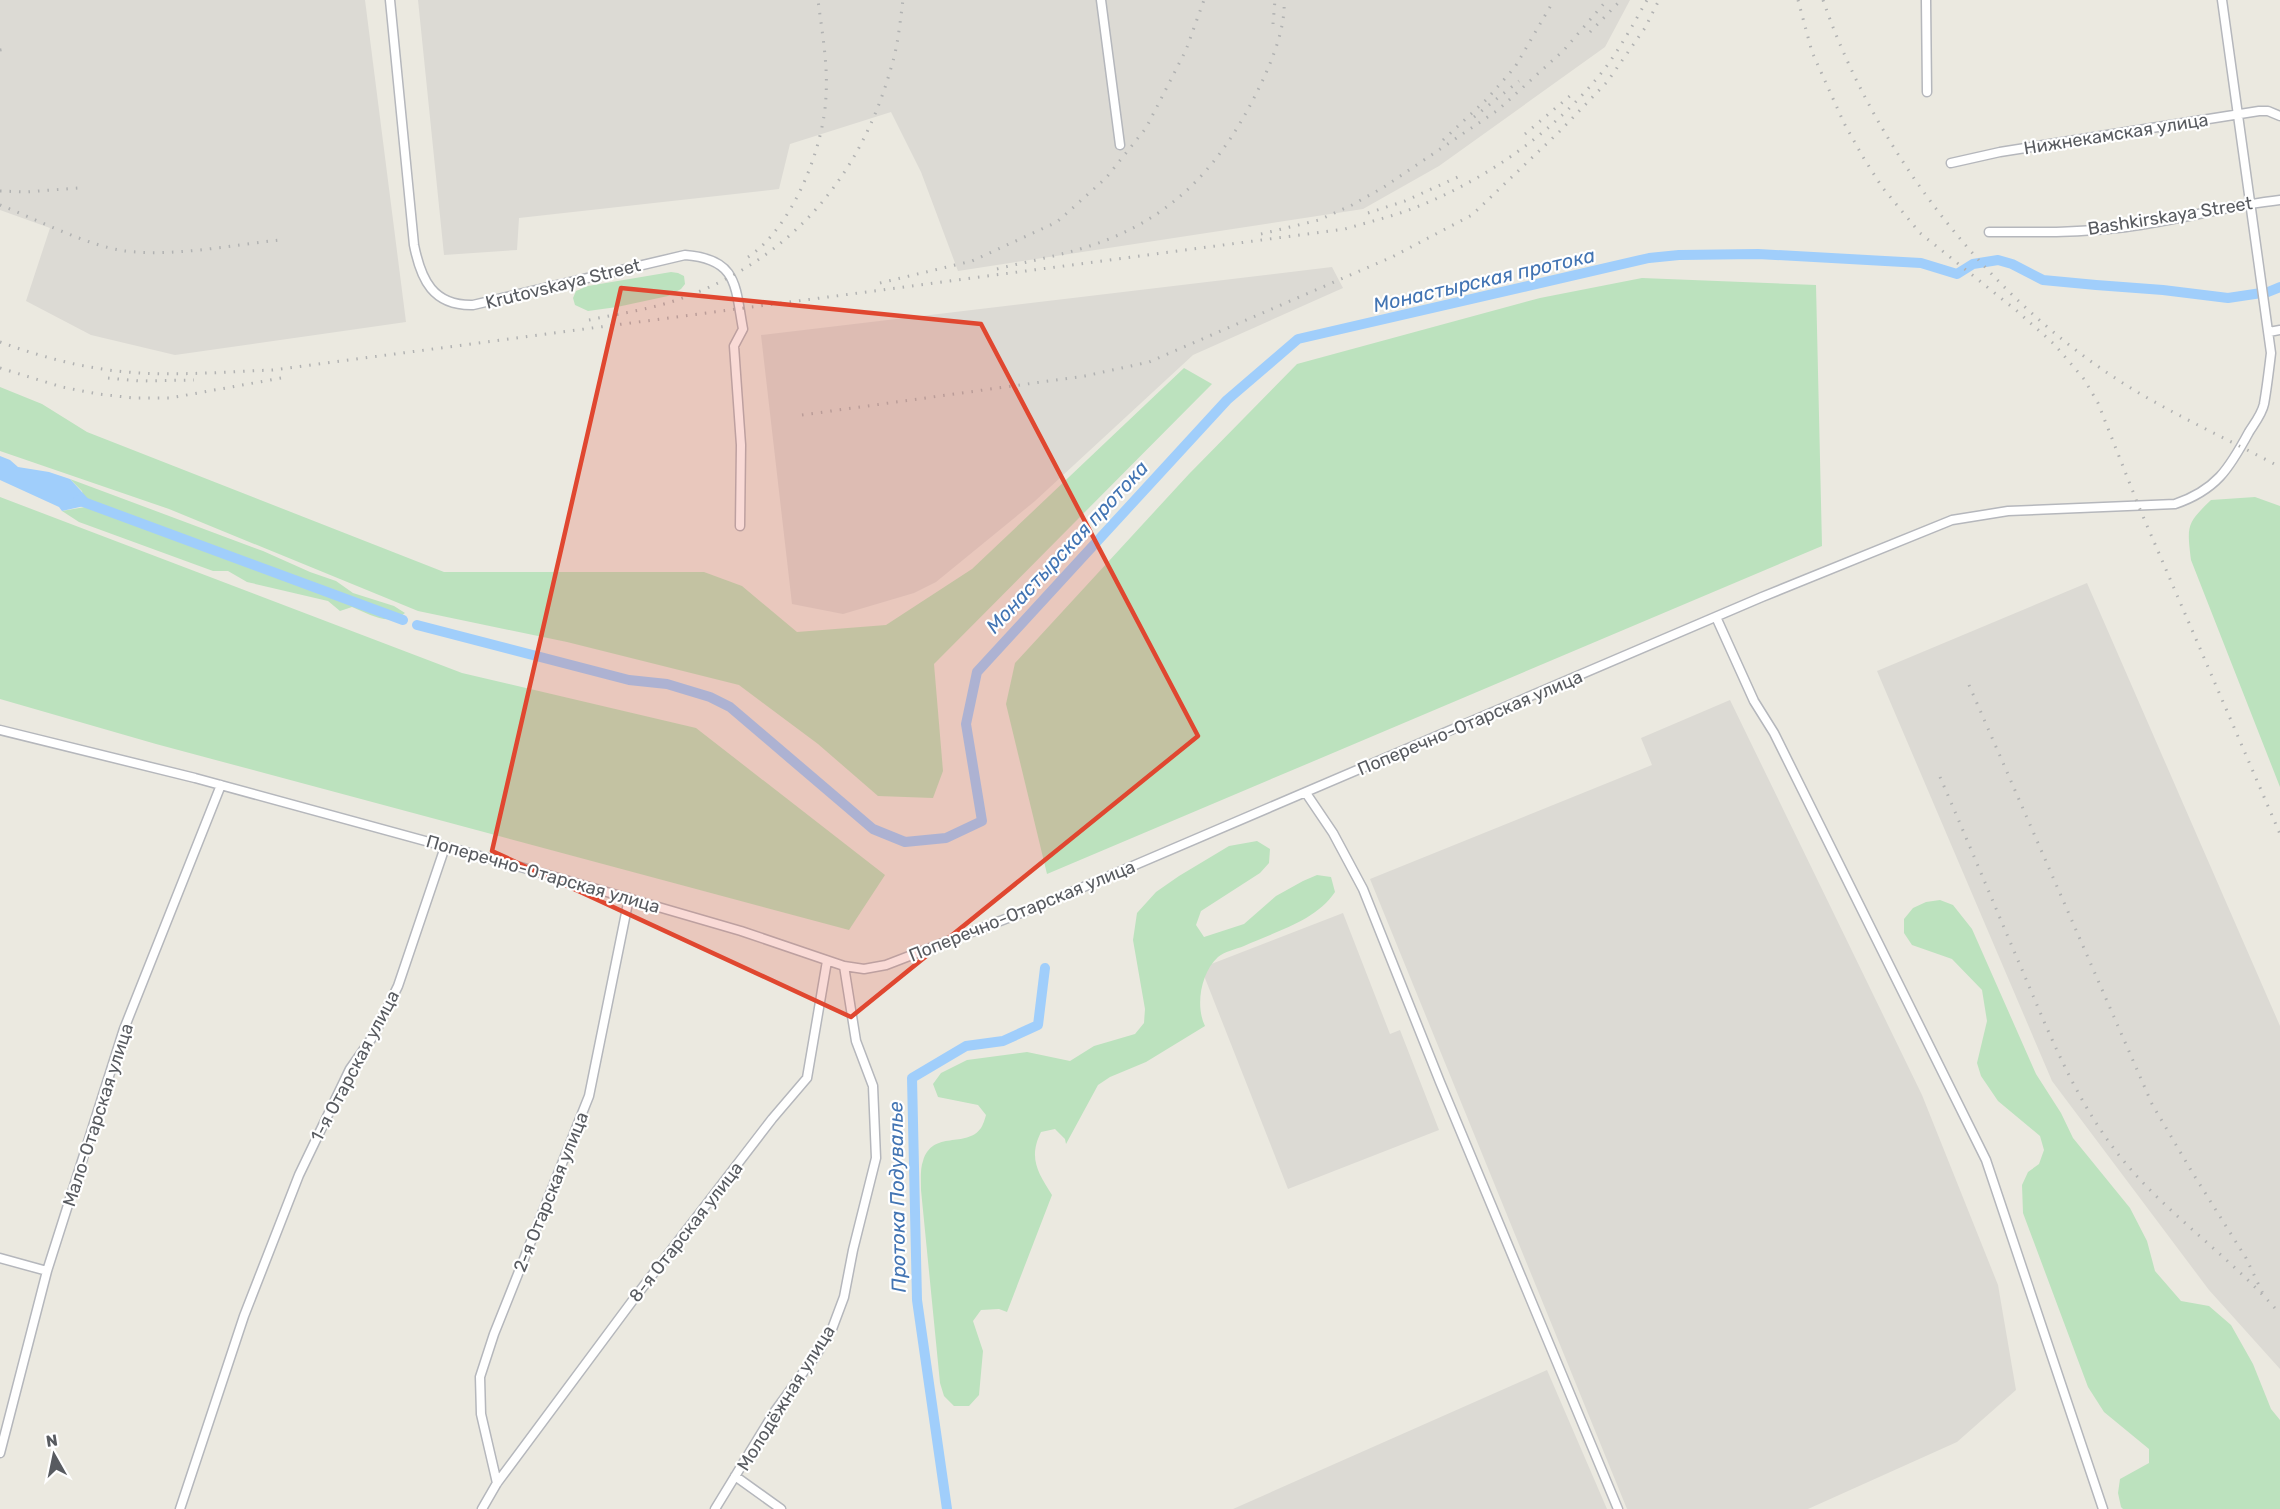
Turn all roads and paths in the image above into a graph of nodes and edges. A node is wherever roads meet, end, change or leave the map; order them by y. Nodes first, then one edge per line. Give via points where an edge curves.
1 (390, 0) edge
2 (1101, 0) edge
3 (1926, 0) edge
4 (2222, 0) edge
5 (1927, 92) dead end
6 (2238, 115) junction
7 (2280, 116) edge
8 (1120, 145) dead end
9 (1951, 163) dead end
10 (2280, 200) edge
11 (2251, 203) junction
12 (1989, 232) dead end
13 (2280, 330) edge
14 (2270, 332) junction
15 (740, 526) dead end
16 (1716, 617) junction
17 (0, 730) edge
18 (221, 785) junction
19 (1306, 793) junction
20 (445, 847) junction
21 (629, 898) junction
22 (827, 961) junction
23 (844, 966) junction
24 (0, 1257) edge
25 (47, 1271) junction
26 (0, 1453) edge
27 (735, 1476) junction
28 (497, 1483) junction
29 (180, 1509) edge
30 (482, 1509) edge
31 (715, 1509) edge
32 (781, 1509) edge
33 (1618, 1509) edge
34 (2103, 1509) edge

1 - 15 street, Krutovskaya Street via 414,245 424,280 437,296 457,305 473,305 685,255 716,261 727,270 743,329 734,346 741,445
2 - 8 street
3 - 5 street
4 - 6 street, Поперечно-Отарская улица
6 - 7 street, Нижнекамская улица via 2268,111
6 - 9 street, Нижнекамская улица
6 - 11 street, Поперечно-Отарская улица
10 - 11 street, Bashkirskaya Street
11 - 12 street, Bashkirskaya Street via 2119,228
11 - 14 street, Поперечно-Отарская улица
13 - 14 street
14 - 16 street, Поперечно-Отарская улица via 2264,406 2222,477 2193,498 2175,504 2008,511 1952,520
16 - 19 street, Поперечно-Отарская улица
16 - 34 street via 1754,701 1774,733 1986,1160
17 - 18 street, Поперечно-Отарская улица
18 - 20 street, Поперечно-Отарская улица
18 - 25 street, Мало-Отарская улица via 124,1029
19 - 23 street, Поперечно-Отарская улица via 925,951 886,965 864,969
19 - 33 street via 1363,889
20 - 21 street, Поперечно-Отарская улица
20 - 29 street, 1-я Отарская улица via 398,986 374,1035 350,1069 299,1175 244,1316
21 - 22 street, Поперечно-Отарская улица
21 - 28 street, 2-я Отарская улица via 589,1096 480,1377 481,1414
22 - 23 street, Поперечно-Отарская улица
22 - 28 street, 8-я Отарская улица via 807,1078 643,1287
23 - 27 street, Молодёжная улица via 856,1041 873,1086 876,1158 844,1297 832,1329
24 - 25 street
25 - 26 street, Мало-Отарская улица
27 - 31 street, Молодёжная улица
27 - 32 street
28 - 30 street, 8-я Отарская улица

